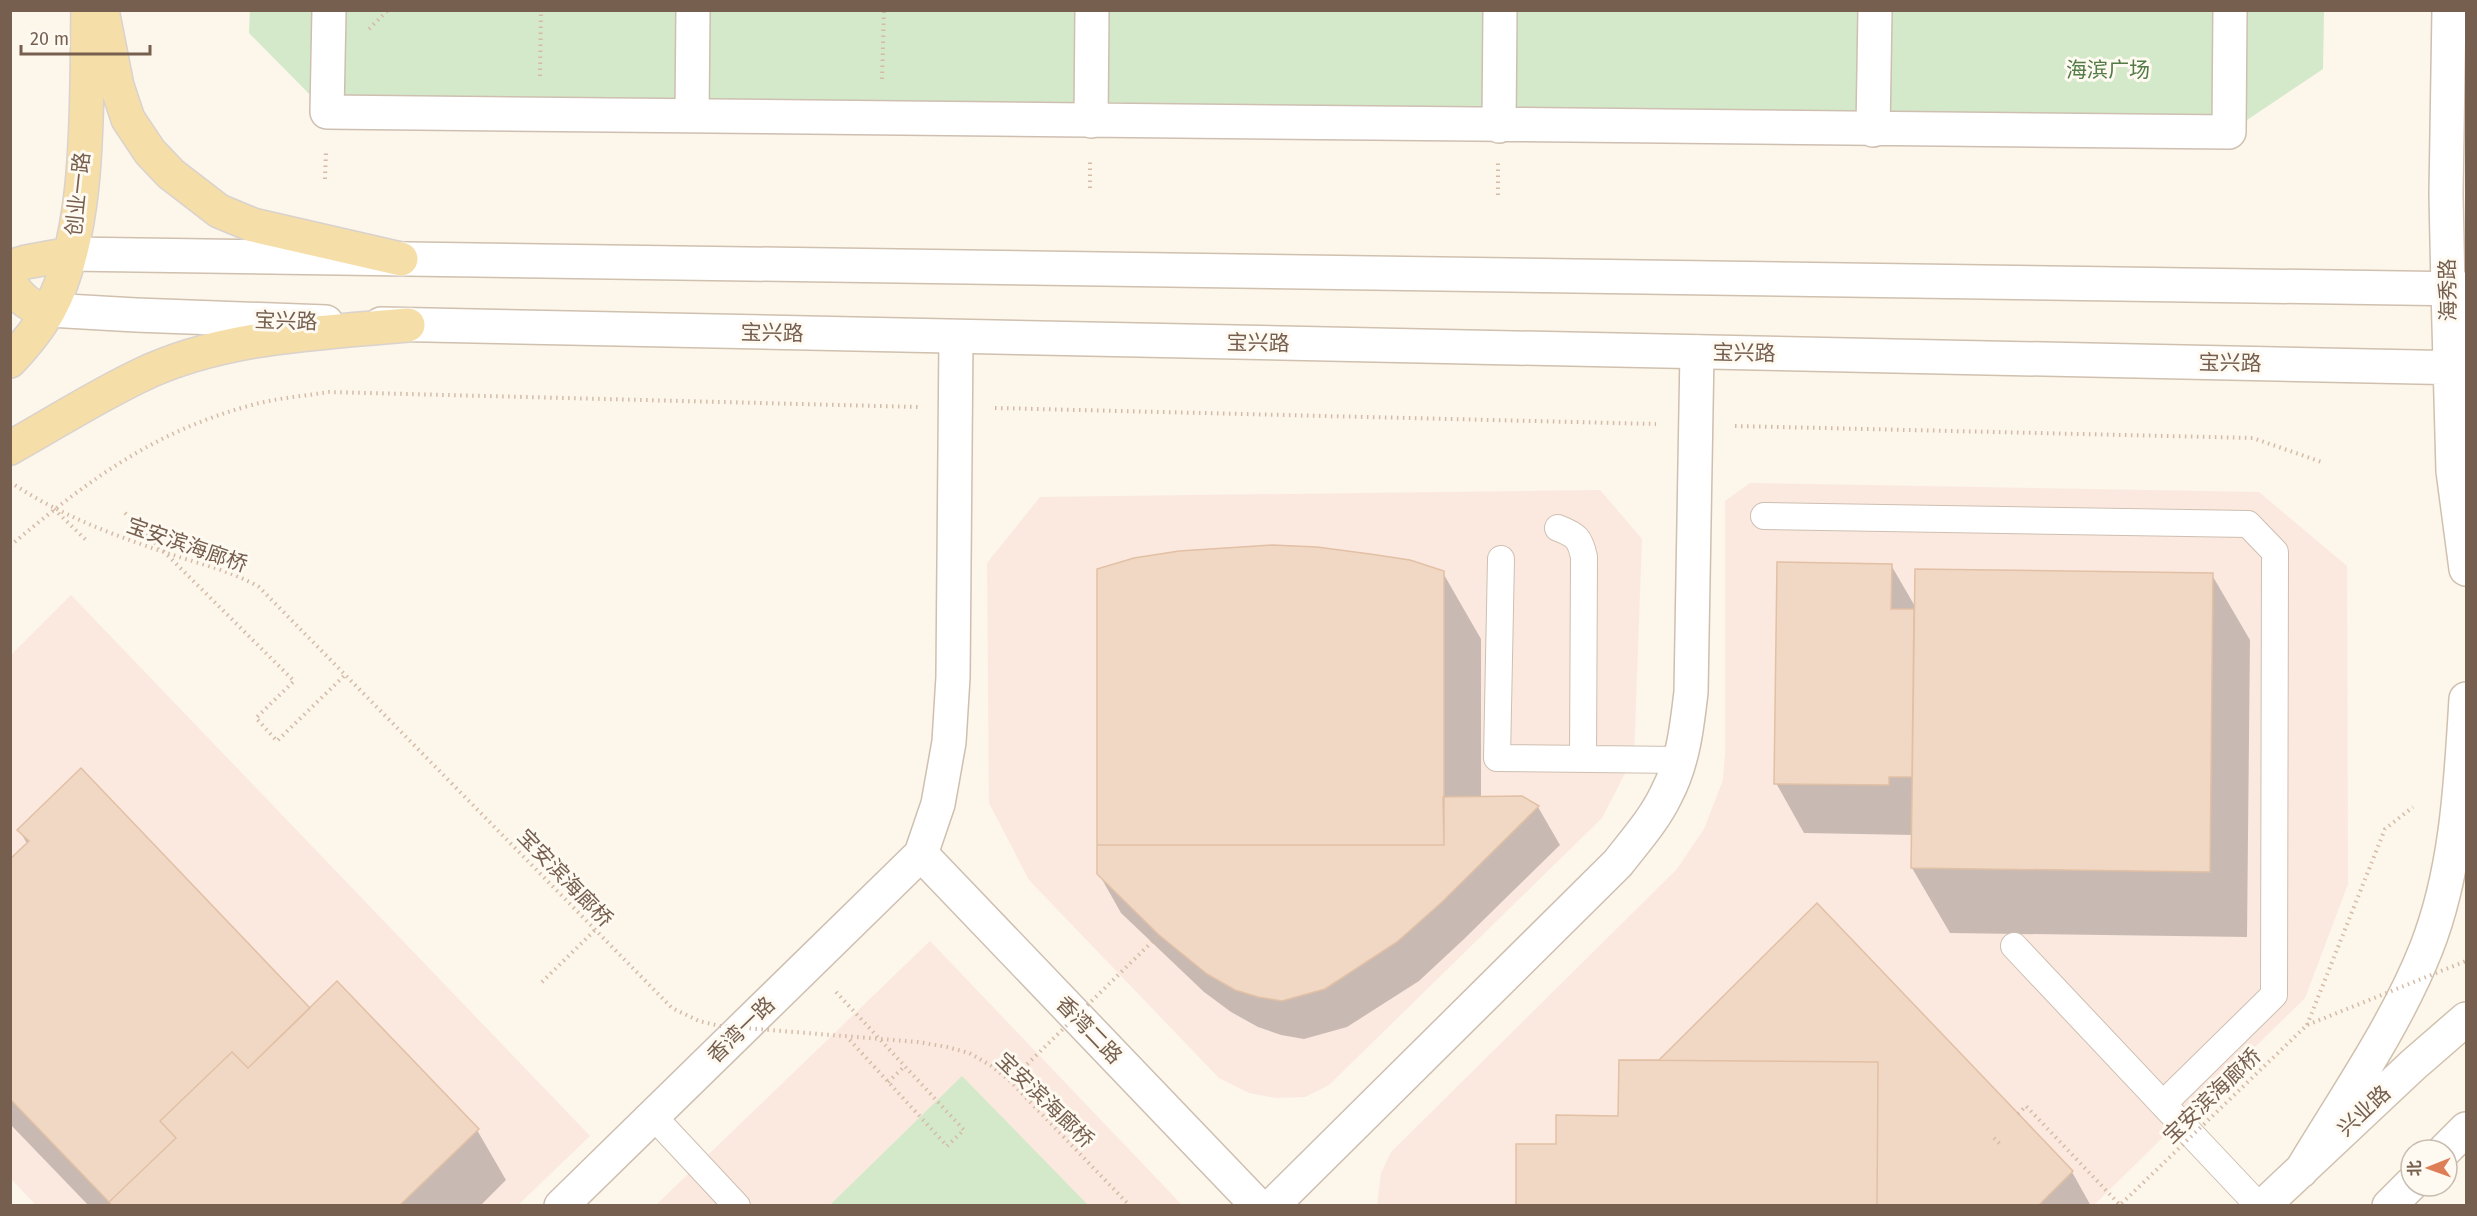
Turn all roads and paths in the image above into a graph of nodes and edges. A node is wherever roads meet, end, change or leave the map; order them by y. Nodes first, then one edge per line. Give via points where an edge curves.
1 (88, 10) edge
2 (102, 10) edge
3 (329, 10) edge
4 (541, 10) edge
5 (693, 10) edge
6 (884, 10) edge
7 (1092, 10) edge
8 (1500, 10) edge
9 (1875, 10) edge
10 (2230, 10) edge
11 (2449, 10) edge
12 (540, 114) junction
13 (692, 116) junction
14 (881, 118) junction
15 (1091, 121) junction
16 (1498, 126) junction
17 (1873, 130) junction
18 (70, 254) junction
19 (401, 259) junction
20 (10, 267) edge
21 (10, 283) edge
22 (2457, 289) edge
23 (49, 310) junction
24 (408, 325) junction
25 (956, 337) junction
26 (1697, 352) junction
27 (10, 361) edge
28 (2458, 368) edge
29 (956, 408) junction
30 (1696, 425) junction
31 (10, 448) edge
32 (2324, 463) dead end
33 (10, 482) edge
34 (54, 509) junction
35 (125, 513) dead end
36 (1764, 516) dead end
37 (1558, 528) dead end
38 (88, 542) dead end
39 (10, 546) edge
40 (1501, 559) dead end
41 (2466, 569) edge
42 (345, 675) junction
43 (2466, 699) edge
44 (1583, 759) junction
45 (1680, 760) junction
46 (2413, 807) dead end
47 (921, 854) junction
48 (595, 930) junction
49 (1159, 935) dead end
50 (2014, 946) dead end
51 (2466, 962) edge
52 (809, 963) junction
53 (542, 982) dead end
54 (2466, 1019) edge
55 (2307, 1025) junction
56 (847, 1037) junction
57 (905, 1066) junction
58 (1010, 1081) junction
59 (888, 1082) junction
60 (2163, 1104) junction
61 (2018, 1114) dead end
62 (653, 1116) junction
63 (1994, 1138) dead end
64 (2000, 1144) dead end
65 (2301, 1171) junction
66 (2049, 1196) dead end
67 (561, 1206) edge
68 (737, 1206) edge
69 (1131, 1206) edge
70 (1258, 1206) edge
71 (1272, 1206) edge
72 (2058, 1206) edge
73 (2261, 1206) edge

1 - 18 main road, 创业一路 via 82,165
2 - 19 main road via 117,86 128,118 150,152 171,174 219,211 253,225
3 - 12 main road via 327,112
4 - 12 path
5 - 13 main road
6 - 14 path
7 - 15 main road
8 - 16 main road
9 - 17 main road
10 - 17 main road via 2229,132
11 - 22 main road, 海秀路 via 2446,194
12 - 13 main road
13 - 14 main road
14 - 15 main road
15 - 16 main road
16 - 17 main road
18 - 19 main road
18 - 20 main road
18 - 23 main road, 创业一路
19 - 22 main road
21 - 23 main road via 26,302
22 - 28 main road, 海秀路
23 - 24 main road, 宝兴路
23 - 27 main road, 创业一路
24 - 25 main road, 宝兴路
24 - 31 main road via 298,334 187,357 140,375
25 - 26 main road, 宝兴路
25 - 29 main road
26 - 28 main road, 宝兴路
26 - 30 main road
28 - 41 main road, 海秀路 via 2453,471
29 - 30 path
29 - 34 path via 329,392 255,404 192,423 133,453
29 - 47 main road via 949,742 938,804
30 - 32 path via 2253,438
30 - 45 main road via 1691,692
33 - 42 path, 宝安滨海廊桥, bridge via 66,515 114,535 246,579 259,587
34 - 38 path
34 - 39 path
35 - 42 path via 294,681 256,718 278,741
36 - 60 lane via 2248,524 2275,552 2274,994
37 - 44 lane via 1581,542 1584,557
40 - 44 lane via 1497,758
42 - 48 path, 宝安滨海廊桥, bridge
43 - 65 main road via 2450,861 2426,949 2382,1035
44 - 45 lane
45 - 71 main road via 1667,794 1618,862
46 - 55 path via 2385,829
47 - 52 main road, 香湾一路
47 - 70 main road, 香湾二路
48 - 53 path
48 - 56 path, 宝安滨海廊桥, bridge via 672,1008 685,1016 720,1026
49 - 58 path, bridge
50 - 60 lane
51 - 55 path, 宝安滨海廊桥, bridge
52 - 57 path
52 - 62 main road, 香湾一路
54 - 65 main road, 兴业路
55 - 61 path, 宝安滨海廊桥, bridge via 2120,1205 2026,1106
56 - 58 path, 宝安滨海廊桥, bridge via 948,1047 969,1053
56 - 59 path
57 - 59 path
57 - 59 path via 964,1130 947,1146
58 - 69 path, 宝安滨海廊桥, bridge
60 - 73 lane
62 - 67 main road, 香湾一路
62 - 68 lane
63 - 64 path
65 - 73 main road, 兴业路
66 - 72 path

